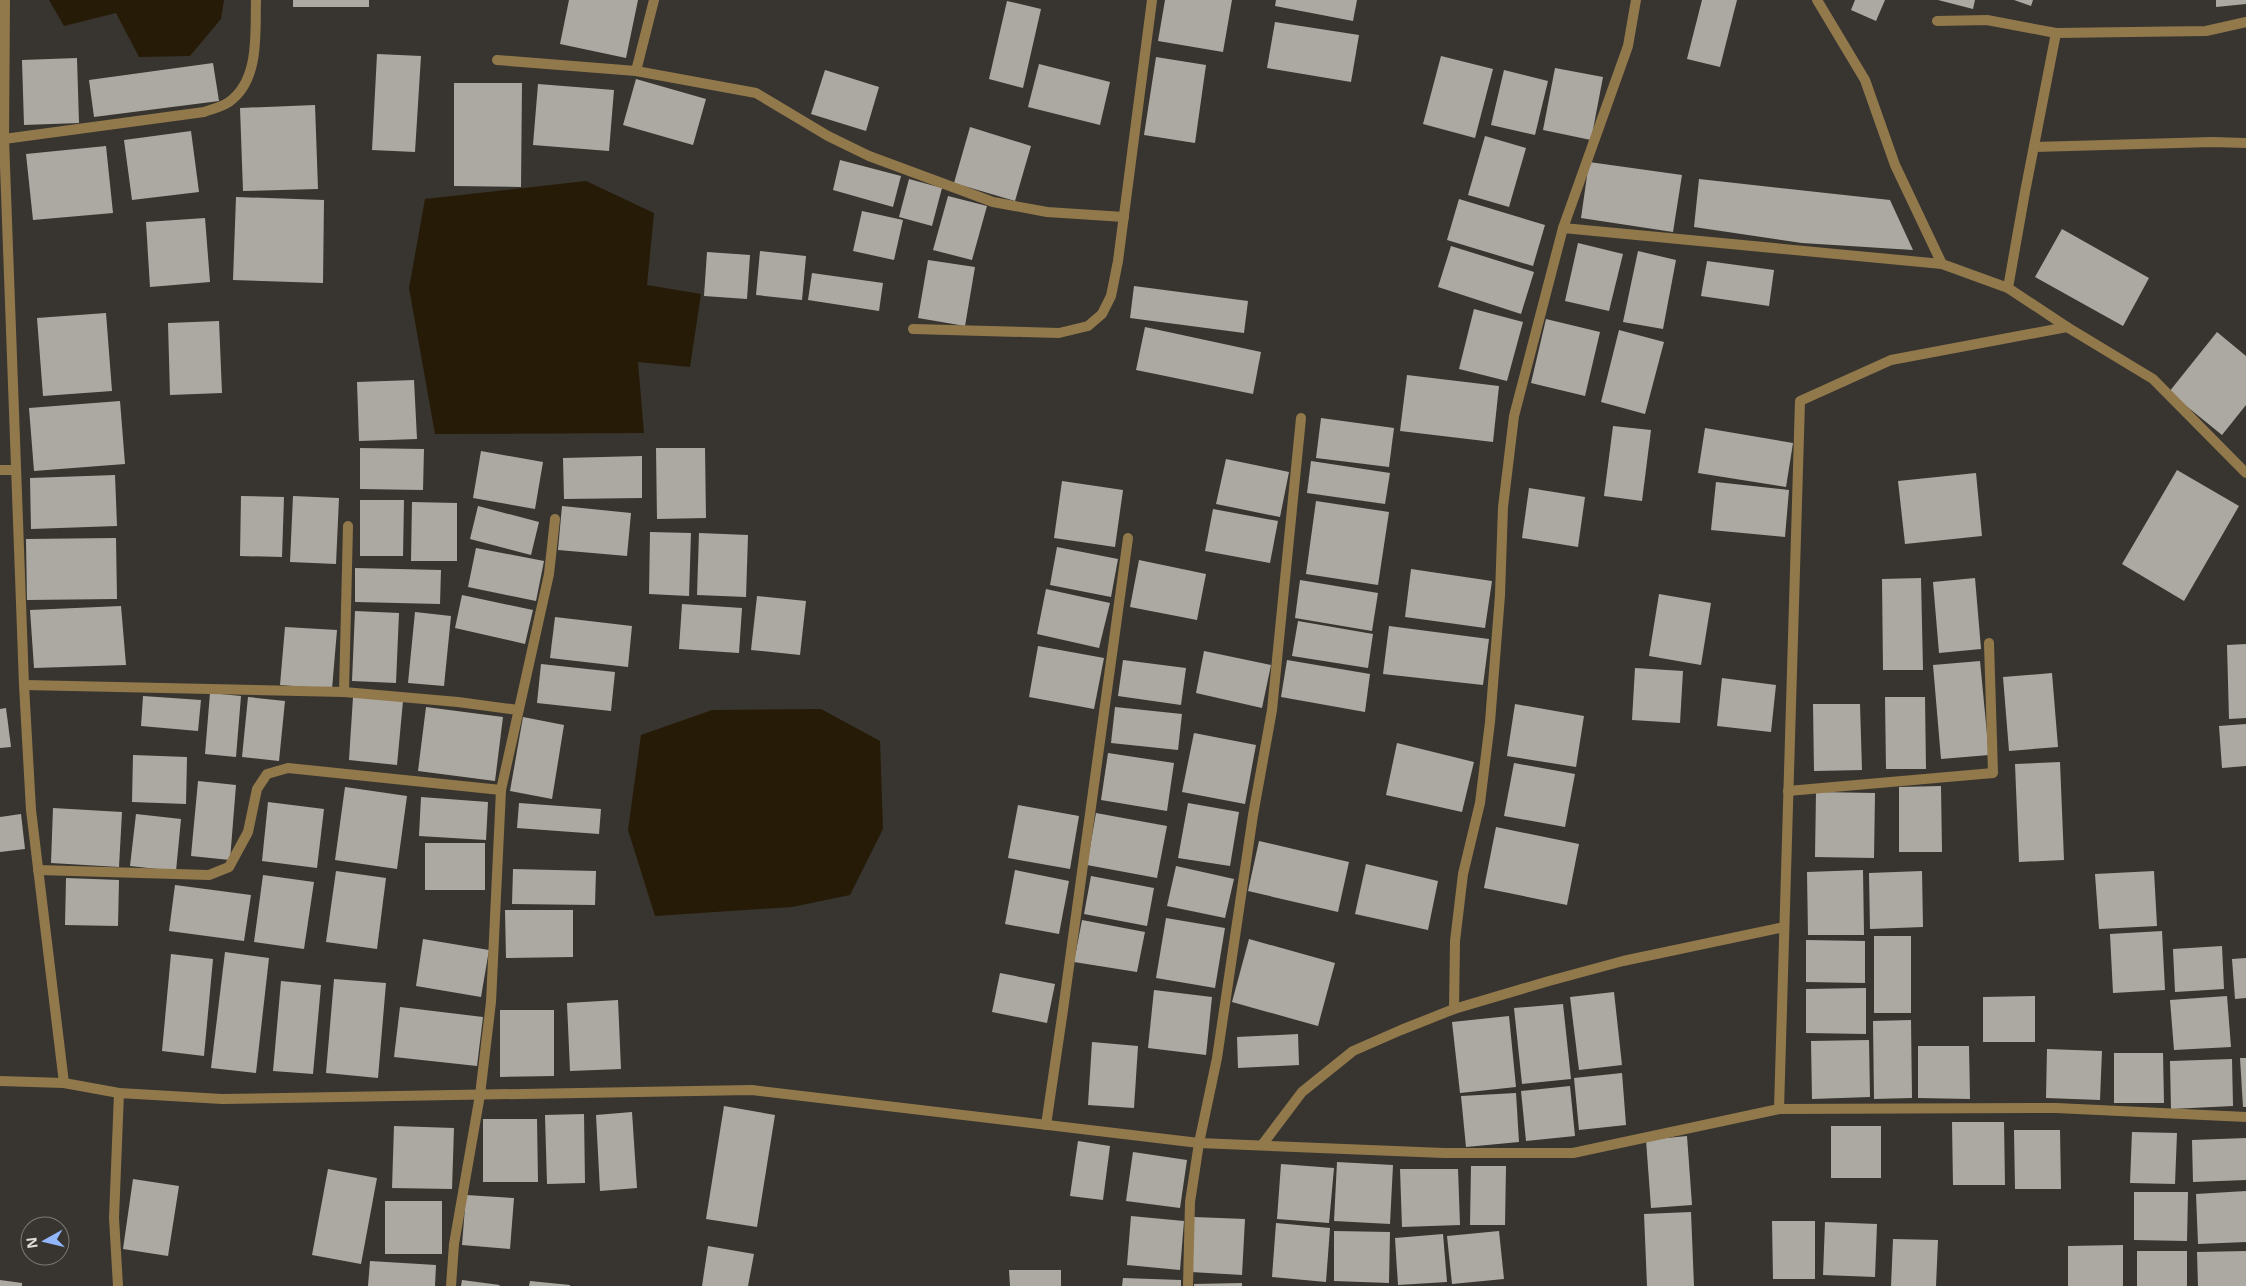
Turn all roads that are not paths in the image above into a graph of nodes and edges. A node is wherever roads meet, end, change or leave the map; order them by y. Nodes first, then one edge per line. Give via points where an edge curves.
1 (5, 0) edge
2 (256, 0) edge
3 (654, 0) edge
4 (1152, 0) edge
5 (1636, 0) edge
6 (1816, 0) edge
7 (1937, 21) dead end
8 (2246, 22) edge
9 (2056, 33) junction
10 (497, 60) dead end
11 (636, 71) junction
12 (4, 139) junction
13 (2246, 143) edge
14 (2034, 148) junction
15 (1124, 217) junction
16 (1562, 228) junction
17 (4, 239) edge
18 (1942, 264) junction
19 (2008, 288) junction
20 (2067, 327) junction
21 (913, 329) dead end
22 (1302, 418) dead end
23 (0, 470) edge
24 (16, 470) junction
25 (2246, 473) edge
26 (555, 519) dead end
27 (348, 526) dead end
28 (1128, 538) dead end
29 (1989, 642) dead end
30 (24, 685) junction
31 (344, 692) junction
32 (518, 710) junction
33 (501, 790) junction
34 (1788, 791) junction
35 (38, 870) junction
36 (1784, 927) junction
37 (1454, 1009) junction
38 (0, 1081) edge
39 (64, 1083) junction
40 (119, 1093) junction
41 (480, 1095) junction
42 (1779, 1109) junction
43 (2246, 1117) edge
44 (1046, 1125) junction
45 (1199, 1142) junction
46 (1262, 1145) junction
47 (118, 1286) edge
48 (451, 1286) edge
49 (1188, 1286) edge

1 - 12 street
2 - 12 street via 254,54 245,85 229,102 204,112
3 - 11 street
4 - 15 street
5 - 16 street via 1628,46
6 - 18 street via 1865,80 1895,164
7 - 9 street via 1987,20
8 - 9 street via 2206,31
9 - 14 street
10 - 11 street
11 - 15 street via 756,93 869,156 992,202 1047,212
12 - 17 street
13 - 14 street
14 - 19 street
15 - 21 street via 1111,296 1102,314 1088,326 1059,334
16 - 18 street
16 - 37 street via 1514,416 1503,507 1490,722 1480,803 1463,874 1456,941
17 - 24 street
18 - 19 street
19 - 20 street
20 - 25 street via 2153,379
20 - 34 street via 1891,360 1800,401
22 - 45 street via 1272,710 1217,1058
23 - 24 street
24 - 30 street
26 - 32 street via 549,574
27 - 31 street
28 - 44 street
29 - 34 street via 1993,773
30 - 31 street
30 - 35 street
31 - 32 street
32 - 33 street
33 - 35 street via 288,768 267,774 257,789 248,832 230,867 210,876
33 - 41 street via 491,1002
34 - 36 street
35 - 39 street
36 - 37 street via 1623,961
36 - 42 street
37 - 46 street via 1353,1051 1302,1092
38 - 39 street
39 - 40 street
40 - 41 street via 222,1099
40 - 47 street via 114,1218
41 - 44 street via 752,1090
41 - 48 street via 454,1244
42 - 43 street via 2056,1108
42 - 46 street via 1573,1153 1444,1154
44 - 45 street
45 - 46 street
45 - 49 street via 1190,1202

